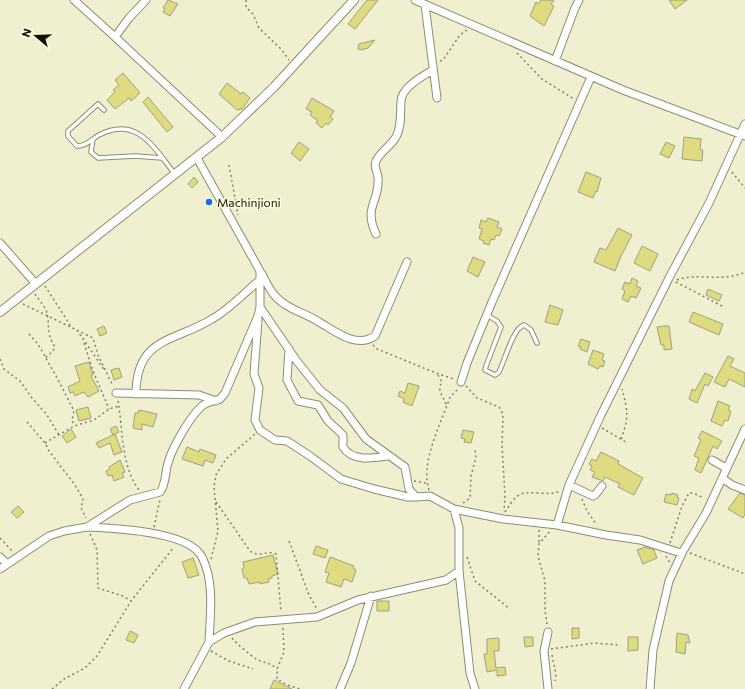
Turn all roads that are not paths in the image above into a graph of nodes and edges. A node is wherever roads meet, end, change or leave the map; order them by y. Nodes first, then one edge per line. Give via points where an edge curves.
1 (74, 0) edge
2 (146, 0) edge
3 (354, 0) edge
4 (415, 0) edge
5 (580, 0) edge
6 (425, 5) junction
7 (115, 37) junction
8 (555, 61) junction
9 (433, 67) junction
10 (591, 77) junction
11 (437, 98) dead end
12 (104, 110) dead end
13 (745, 124) edge
14 (743, 135) edge
15 (222, 137) junction
16 (93, 138) junction
17 (162, 158) junction
18 (198, 158) junction
19 (175, 175) junction
20 (376, 234) dead end
21 (0, 243) edge
22 (407, 262) dead end
23 (260, 271) junction
24 (261, 279) junction
25 (36, 284) junction
26 (260, 307) junction
27 (0, 312) edge
28 (487, 315) junction
29 (258, 316) junction
30 (537, 343) dead end
31 (289, 348) junction
32 (461, 382) road end
33 (116, 392) road end
34 (136, 394) junction
35 (216, 401) junction
36 (745, 429) edge
37 (388, 456) junction
38 (712, 460) dead end
39 (726, 468) junction
40 (722, 478) junction
41 (569, 484) junction
42 (602, 486) dead end
43 (745, 490) edge
44 (416, 497) junction
45 (452, 508) junction
46 (556, 525) junction
47 (87, 527) junction
48 (682, 552) junction
49 (0, 557) edge
50 (7, 564) junction
51 (0, 569) edge
52 (459, 571) junction
53 (371, 596) junction
54 (548, 632) road end
55 (208, 646) junction
56 (648, 688) edge
57 (184, 689) edge
58 (340, 689) edge
59 (475, 689) edge
60 (548, 689) edge

1 - 7 street
2 - 7 street
3 - 15 street via 294,66
4 - 6 street
5 - 8 street
6 - 8 street
6 - 9 street
7 - 15 street
8 - 10 street
9 - 11 street
9 - 20 street via 408,88 402,97 402,114 396,137 376,162 378,188 371,211 372,226
10 - 14 street
10 - 28 street
12 - 16 lane via 100,105 96,106 68,134 77,146 82,146
13 - 14 street
14 - 41 street via 726,163 709,203 668,278
15 - 18 street
16 - 17 lane via 106,132 133,130 150,143
16 - 17 lane via 91,152 98,158
17 - 19 lane
18 - 19 street
18 - 23 street
19 - 25 street
21 - 25 street
22 - 23 street via 375,336 359,341 339,335 320,322 290,309 276,297
23 - 24 street
24 - 26 street
24 - 34 street via 212,320 176,335 148,353 138,371
25 - 27 street
26 - 29 street
26 - 31 street
28 - 30 lane via 497,321 501,328 485,370 491,374 500,372 520,326 524,325 531,330
28 - 32 street
29 - 35 street via 225,393
29 - 44 street via 254,374 259,388 255,420 260,430 278,441 287,441 341,479
31 - 37 street via 326,396 343,408 366,439
31 - 37 street via 288,380 298,401 321,408 328,421 343,435 344,447 351,454 366,459
33 - 34 street
34 - 35 street via 199,396
35 - 47 street via 201,407 175,444 162,490 157,494 137,497 120,505
36 - 39 street
37 - 44 street via 405,467 409,490
38 - 39 street
39 - 40 street
40 - 43 street
40 - 48 street via 711,503
41 - 42 street via 593,496
41 - 46 street
44 - 45 street via 430,496
45 - 46 street via 503,519
45 - 52 street via 458,528
46 - 48 street via 640,540
47 - 50 street via 49,536
47 - 55 street via 152,533 179,541 199,552 208,574
48 - 56 street via 662,603
49 - 50 street
50 - 51 street
52 - 53 street via 446,580
52 - 59 street via 470,673
53 - 55 street via 322,615 255,622 224,633
53 - 58 street via 351,664
54 - 60 street via 544,651
55 - 57 street

